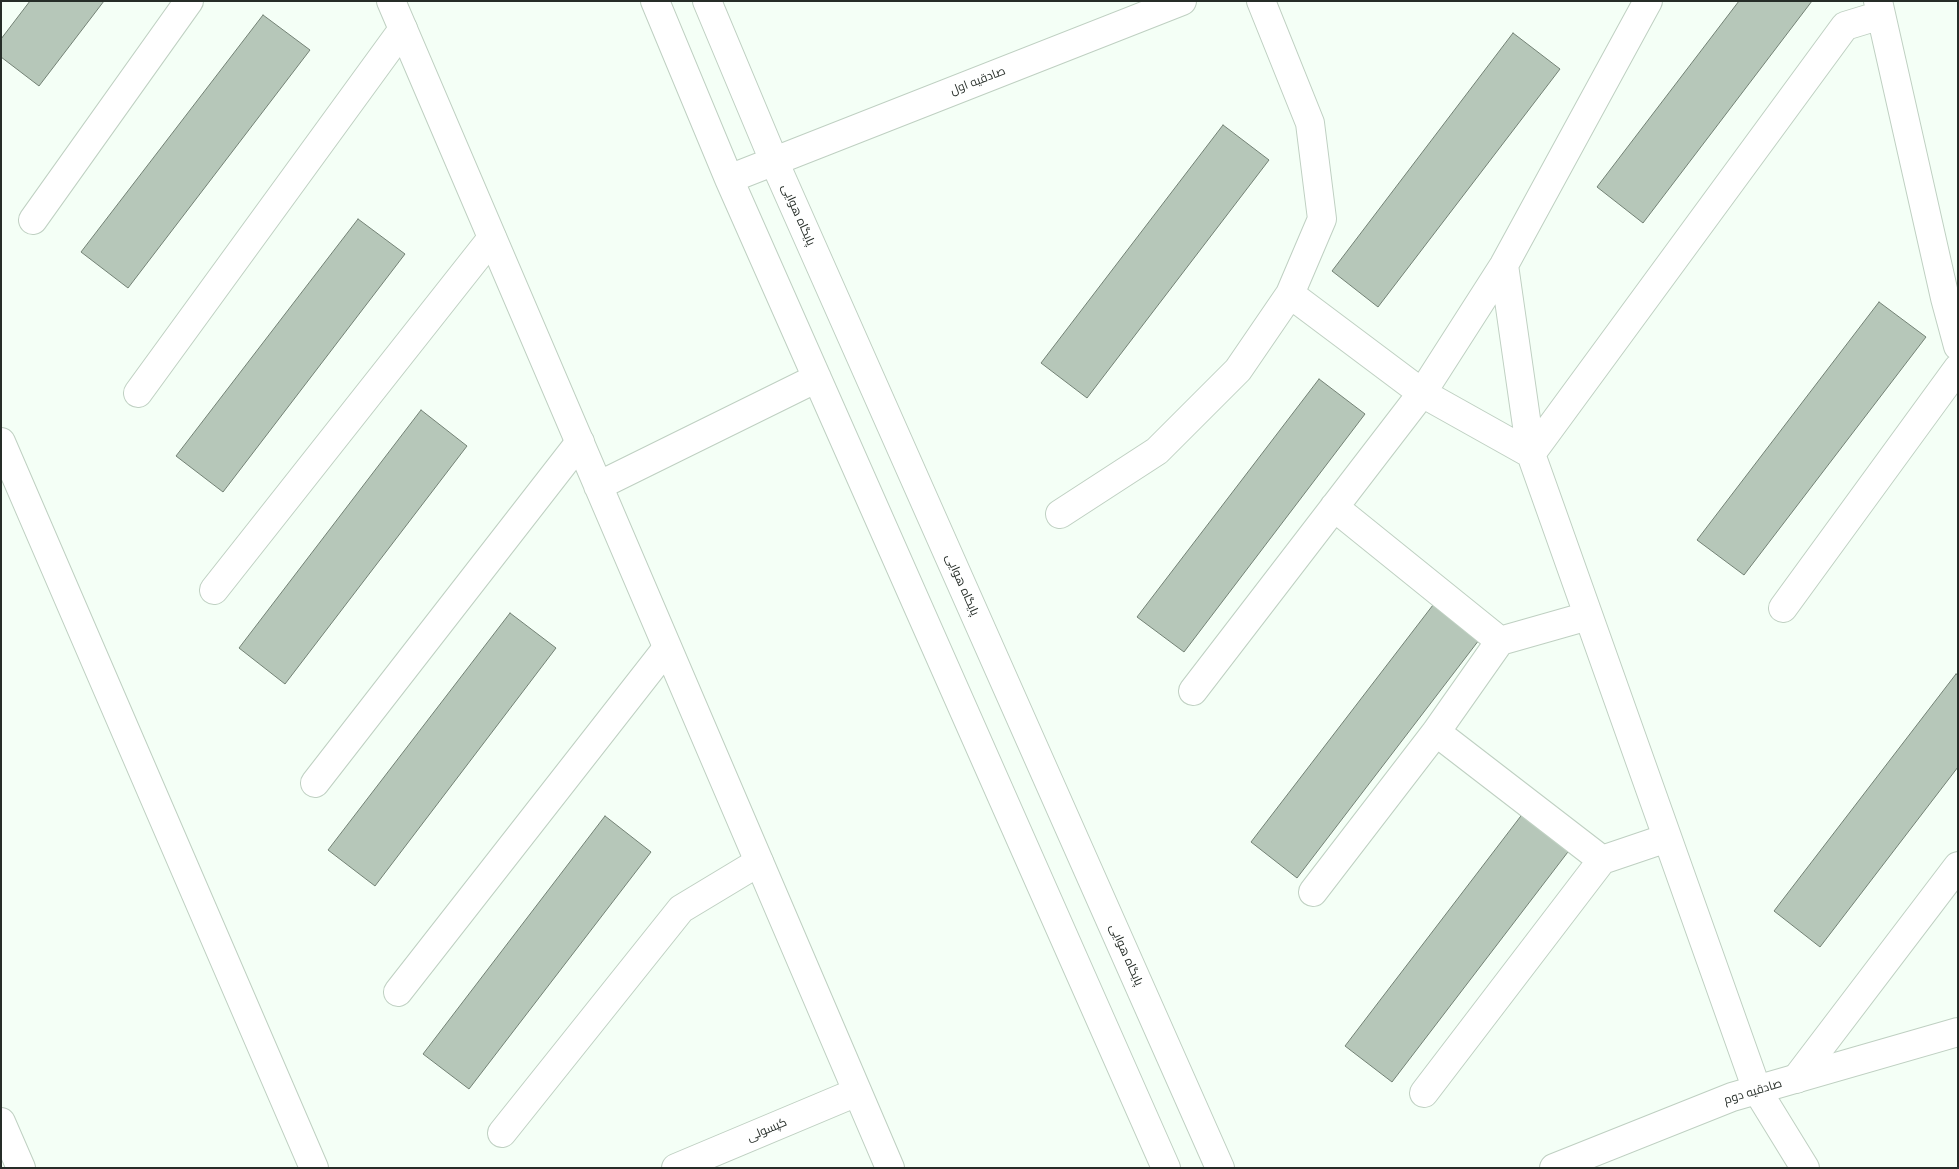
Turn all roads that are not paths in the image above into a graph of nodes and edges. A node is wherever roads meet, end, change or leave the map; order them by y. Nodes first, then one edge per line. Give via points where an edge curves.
1 (189, 1) edge
2 (391, 1) edge
3 (655, 1) edge
4 (707, 1) edge
5 (1182, 1) edge
6 (1261, 1) edge
7 (1648, 1) edge
8 (1880, 8) edge
9 (403, 29) junction
10 (774, 161) junction
11 (729, 179) junction
12 (33, 220) dead end
13 (492, 238) junction
14 (1504, 265) junction
15 (1290, 294) junction
16 (1958, 346) edge
17 (1958, 368) edge
18 (817, 378) junction
19 (1422, 392) junction
20 (138, 393) dead end
21 (1, 442) edge
22 (580, 442) junction
23 (1531, 454) junction
24 (598, 486) junction
25 (1334, 507) junction
26 (1060, 514) dead end
27 (214, 590) dead end
28 (1783, 608) dead end
29 (1588, 616) junction
30 (1500, 641) junction
31 (667, 648) junction
32 (1193, 691) dead end
33 (1436, 732) junction
34 (315, 783) dead end
35 (1667, 838) junction
36 (1602, 860) junction
37 (759, 862) junction
38 (1958, 866) edge
39 (1313, 892) dead end
40 (398, 992) dead end
41 (1958, 1032) edge
42 (1796, 1079) junction
43 (1757, 1090) junction
44 (857, 1092) junction
45 (1424, 1093) dead end
46 (1, 1122) edge
47 (502, 1133) dead end
48 (22, 1168) edge
49 (314, 1168) edge
50 (676, 1168) edge
51 (890, 1168) edge
52 (1166, 1168) edge
53 (1220, 1168) edge
54 (1554, 1168) edge
55 (1805, 1168) edge

1 - 12 street
2 - 9 street
3 - 11 street
4 - 10 street, پایگاه هوایی
5 - 10 street, صادقیه اول
6 - 15 street via 1310,123 1322,219
7 - 14 street
8 - 16 street
8 - 23 street via 1845,26
9 - 13 street
9 - 20 street
10 - 11 street, صادقیه اول
10 - 53 street, پایگاه هوایی
11 - 18 street
13 - 22 street
13 - 27 street
14 - 19 street
14 - 23 street
15 - 19 street
15 - 26 street via 1238,370 1156,451
17 - 28 street
18 - 24 street
18 - 52 street
19 - 23 street
19 - 25 street
21 - 49 street
22 - 24 street
22 - 34 street
23 - 29 street
24 - 31 street
25 - 30 street
25 - 32 street
29 - 30 street
29 - 35 street
30 - 33 street
31 - 37 street
31 - 40 street
33 - 36 street
33 - 39 street
35 - 36 street
35 - 43 street
36 - 45 street
37 - 44 street
37 - 47 street via 681,909
38 - 42 street
41 - 42 street, صادقیه دوم
42 - 43 street, صادقیه دوم
43 - 54 street, صادقیه دوم
43 - 55 street
44 - 50 street, کپسولی
44 - 51 street
46 - 48 street

